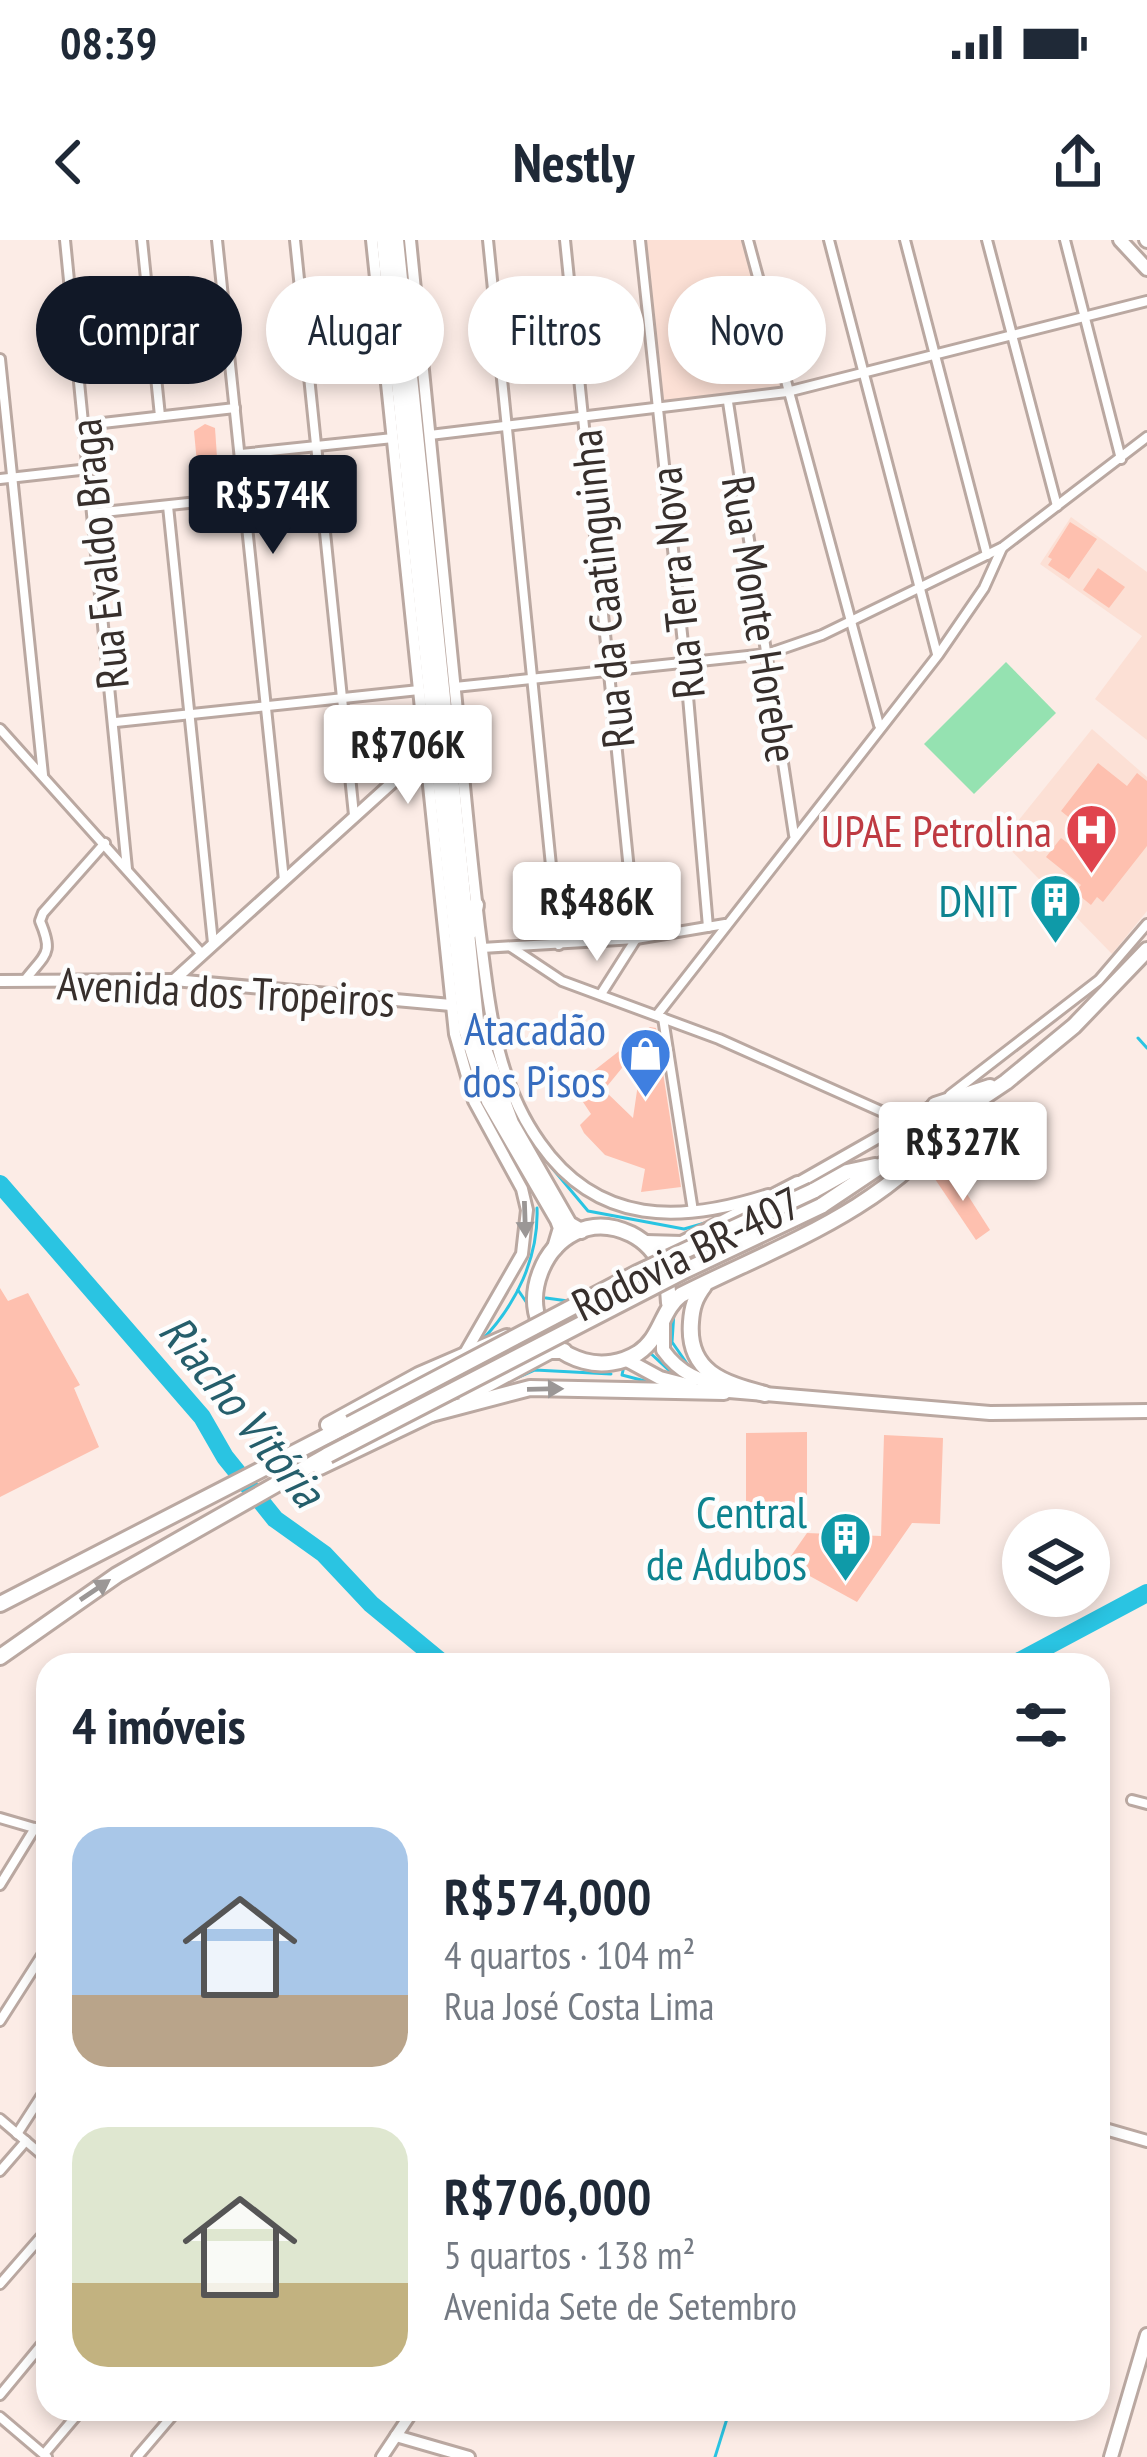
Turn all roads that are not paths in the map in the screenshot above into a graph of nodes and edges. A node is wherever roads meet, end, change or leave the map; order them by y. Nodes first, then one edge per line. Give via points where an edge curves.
1 (65, 240) edge
2 (142, 240) edge
3 (217, 240) edge
4 (296, 240) edge
5 (373, 240) edge
6 (384, 240) edge
7 (396, 240) edge
8 (410, 240) edge
9 (488, 240) edge
10 (566, 240) edge
11 (640, 240) edge
12 (748, 240) edge
13 (829, 240) edge
14 (905, 240) edge
15 (987, 240) edge
16 (1065, 240) edge
17 (1120, 240) edge
18 (1147, 242) edge
19 (1135, 256) junction
20 (1147, 268) edge
21 (1147, 301) edge
22 (1084, 318) junction
23 (1012, 336) junction
24 (936, 356) junction
25 (0, 359) edge
26 (863, 375) junction
27 (787, 392) junction
28 (728, 402) junction
29 (235, 408) junction
30 (658, 410) junction
31 (160, 416) junction
32 (584, 418) junction
33 (85, 425) junction
34 (507, 425) junction
35 (430, 435) junction
36 (1147, 437) edge
37 (393, 438) junction
38 (317, 447) junction
39 (241, 454) junction
40 (1120, 459) junction
41 (89, 469) junction
42 (14, 477) junction
43 (0, 479) edge
44 (245, 497) junction
45 (168, 506) junction
46 (1057, 506) junction
47 (94, 513) junction
48 (1003, 547) junction
49 (987, 555) junction
50 (919, 591) junction
51 (851, 624) junction
52 (767, 654) junction
53 (938, 656) junction
54 (685, 662) junction
55 (610, 671) junction
56 (535, 678) junction
57 (454, 687) junction
58 (420, 690) junction
59 (344, 698) junction
60 (267, 705) junction
61 (192, 713) junction
62 (116, 722) junction
63 (879, 727) junction
64 (0, 729) edge
65 (426, 752) junction
66 (43, 775) junction
67 (436, 793) junction
68 (354, 815) junction
69 (794, 837) junction
70 (105, 843) junction
71 (128, 869) junction
72 (284, 880) junction
73 (476, 904) joint
74 (726, 924) junction
75 (1147, 924) edge
76 (708, 927) junction
77 (636, 939) junction
78 (213, 943) junction
79 (1142, 944) edge
80 (475, 945) junction
81 (559, 945) junction
82 (511, 947) junction
83 (202, 954) junction
84 (26, 980) junction
85 (174, 980) junction
86 (0, 981) edge
87 (601, 994) junction
88 (451, 1005) junction
89 (660, 1016) junction
90 (461, 1060) junction
91 (479, 1078) junction
92 (1006, 1082) junction
93 (935, 1105) junction
94 (953, 1120) junction
95 (906, 1122) junction
96 (875, 1166) junction
97 (806, 1187) junction
98 (693, 1212) junction
99 (581, 1231) junction
100 (646, 1244) junction
101 (555, 1248) junction
102 (712, 1280) junction
103 (534, 1303) junction
104 (670, 1303) junction
105 (663, 1324) junction
106 (564, 1351) junction
107 (465, 1354) junction
108 (625, 1359) junction
109 (724, 1391) junction
110 (765, 1394) junction
111 (1146, 1411) edge
112 (431, 1414) junction
113 (282, 1457) junction
114 (306, 1467) junction
115 (0, 1604) edge
116 (0, 1657) edge
117 (1132, 1800) dead end
118 (1147, 1804) edge
119 (0, 1819) edge
120 (35, 1828) joint
121 (0, 1885) edge
122 (36, 1965) edge
123 (0, 2021) edge
124 (36, 2105) edge
125 (0, 2119) edge
126 (1110, 2130) edge
127 (17, 2134) junction
128 (26, 2141) junction
129 (1147, 2141) edge
130 (36, 2150) edge
131 (0, 2170) edge
132 (36, 2243) edge
133 (0, 2284) edge
134 (1147, 2335) edge
135 (36, 2352) edge
136 (0, 2395) edge
137 (0, 2417) edge
138 (73, 2421) edge
139 (168, 2421) edge
140 (406, 2421) edge
141 (396, 2436) junction
142 (46, 2456) edge
143 (137, 2457) edge
144 (382, 2457) edge
145 (470, 2457) edge
146 (1111, 2457) edge

1 - 33 street, Rua Evaldo Braga
2 - 31 street
3 - 29 street
4 - 38 street
5 - 37 main road
6 - 67 highway
7 - 80 highway
8 - 35 main road
9 - 34 street
10 - 32 street, Rua da Caatinguinha
11 - 30 street, Rua Terra Nova
12 - 27 street
13 - 26 street
14 - 24 street
15 - 23 street
16 - 22 street
17 - 19 main road
18 - 19 main road
19 - 20 main road
21 - 22 street
22 - 23 street
22 - 40 street
23 - 24 street
23 - 46 street
24 - 26 street
24 - 49 street
25 - 42 street
26 - 27 street
26 - 50 street
27 - 28 street
27 - 51 street
28 - 30 street
28 - 52 street, Rua Monte Horebe
29 - 31 street
29 - 39 street
30 - 32 street
30 - 54 street, Rua Terra Nova
31 - 33 street
32 - 34 street
32 - 55 street, Rua da Caatinguinha
33 - 41 street, Rua Evaldo Braga
34 - 35 street
34 - 56 street
35 - 57 main road
36 - 40 street
37 - 38 street
37 - 58 main road
38 - 39 street
38 - 59 street
39 - 44 street
40 - 46 street
41 - 42 street
41 - 47 street, Rua Evaldo Braga
42 - 43 street
42 - 66 street
44 - 45 street
44 - 60 street
45 - 47 street
45 - 61 street
46 - 48 street
47 - 62 street, Rua Evaldo Braga
48 - 49 street
48 - 53 street
49 - 50 street
50 - 51 street
50 - 53 street
51 - 52 street
51 - 63 street
52 - 54 street
52 - 69 street, Rua Monte Horebe
53 - 63 street
54 - 55 street
54 - 76 street, Rua Terra Nova
55 - 56 street
55 - 77 street, Rua da Caatinguinha
56 - 57 street
56 - 81 street
57 - 73 main road
58 - 59 street
58 - 65 main road
59 - 60 street
59 - 68 street
60 - 61 street
60 - 72 street
61 - 62 street
61 - 78 street
62 - 71 street, Rua Evaldo Braga
63 - 69 street
64 - 66 street
65 - 67 main road
65 - 68 main road
66 - 70 street
67 - 88 main road
67 - 91 highway
68 - 72 main road
69 - 74 street
70 - 71 street
70 - 84 street via 43,913 49,949
71 - 83 street
72 - 78 main road
73 - 80 highway
74 - 76 street
74 - 89 street
75 - 79 street
76 - 77 street
77 - 81 street
77 - 87 street
78 - 83 main road
79 - 92 highway via 1074,1027
79 - 93 street
80 - 82 street
80 - 98 main road via 496,1048 540,1144 577,1182 625,1208
80 - 99 highway via 477,1030 499,1096 569,1224
81 - 82 street
82 - 87 street via 550,975
83 - 85 main road
84 - 85 main road, Avenida dos Tropeiros
84 - 86 main road, Avenida dos Tropeiros
85 - 88 main road, Avenida dos Tropeiros
87 - 89 street
88 - 90 main road
89 - 95 street
89 - 98 street
90 - 91 highway
90 -> 107 main road via 527,1210 522,1255
91 - 101 highway via 558,1220
92 - 93 highway
92 - 94 highway
93 - 95 main road
94 - 96 highway
94 - 102 highway via 893,1184
95 - 97 main road
96 - 97 highway, Rodovia BR-407
96 - 114 highway, Rodovia BR-407, bridge via 820,1207
97 - 98 main road
97 - 100 highway via 682,1244
97 - 113 highway, Rodovia BR-407, bridge
99 - 100 highway via 604,1227
99 - 101 highway
100 - 104 highway via 661,1261
101 - 103 highway via 536,1280
102 - 104 highway
102 - 110 highway via 695,1298 694,1353 720,1382
103 - 106 highway
103 - 107 highway via 520,1331
104 - 105 highway
105 - 108 highway
105 - 110 main road via 662,1350 684,1373
106 - 108 highway via 591,1363
106 - 112 highway
107 - 113 highway via 312,1433
108 - 109 main road via 675,1383
109 - 110 main road
112 -> 109 highway via 530,1388
110 - 111 main road via 990,1413
112 - 114 highway
113 - 115 highway, Rodovia BR-407
116 -> 114 highway, Rodovia BR-407 via 117,1575
117 - 118 street
119 - 120 street
120 - 121 street
122 - 123 street
124 - 127 street
125 - 127 street
126 - 129 main road
127 - 128 street
128 - 130 street
128 - 131 street
132 - 133 street
134 - 146 main road
135 - 136 street
137 - 142 street
138 - 142 street
139 - 143 street
140 - 141 main road
141 - 144 main road
141 - 145 main road

